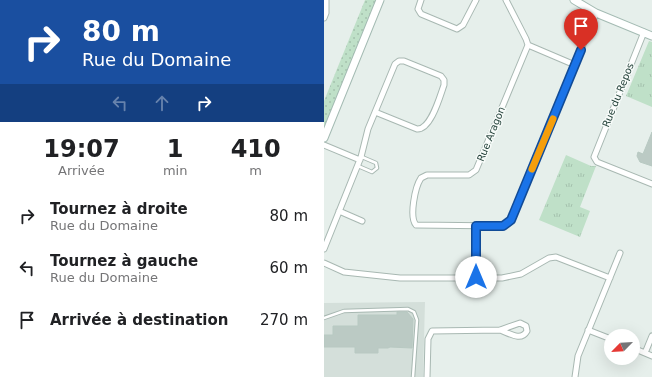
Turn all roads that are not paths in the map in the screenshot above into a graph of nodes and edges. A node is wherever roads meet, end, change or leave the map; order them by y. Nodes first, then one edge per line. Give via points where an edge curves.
1 (326, 0) edge
2 (380, 0) edge
3 (421, 0) edge
4 (476, 0) edge
5 (506, 0) edge
6 (574, 0) edge
7 (596, 14) junction
8 (324, 18) edge
9 (644, 32) junction
10 (652, 36) edge
11 (528, 45) junction
12 (575, 65) junction
13 (375, 112) junction
14 (324, 138) edge
15 (324, 146) edge
16 (361, 158) junction
17 (358, 166) junction
18 (652, 184) edge
19 (339, 211) junction
20 (362, 221) dead end
21 (476, 226) junction
22 (324, 249) edge
23 (620, 253) dead end
24 (324, 263) edge
25 (476, 277) junction
26 (610, 278) junction
27 (324, 318) edge
28 (500, 330) junction
29 (588, 330) junction
30 (604, 336) edge
31 (652, 336) edge
32 (640, 351) edge
33 (645, 353) junction
34 (652, 356) edge
35 (413, 377) edge
36 (427, 377) edge
37 (575, 377) edge

1 - 8 street
2 - 14 street
3 - 4 street via 418,9 421,14 456,29 463,25
5 - 11 street
6 - 7 street
7 - 9 street
7 - 12 street
9 - 10 street
9 - 18 street, Rue du Repos via 594,158 597,162
11 - 12 street
11 - 21 street, Rue Aragon via 476,170 469,175 427,175 421,178 414,201 414,223 420,226
12 - 21 street via 511,220 503,226
13 - 13 street via 398,61 404,61 444,80 432,115 423,128 417,129
13 - 16 street
15 - 16 street
16 - 17 street
16 - 17 lane via 376,163 377,168 372,172
17 - 19 street
19 - 20 street
19 - 22 street
21 - 25 street
23 - 26 street
24 - 25 street via 344,272 400,278
25 - 26 street via 502,278 516,275 556,257
26 - 29 street
27 - 35 lane via 344,311 408,309 414,312 416,320
28 - 28 street via 520,337 527,331 526,326 520,323
28 - 36 street via 432,331 428,339
29 - 30 street
29 - 37 street via 577,358
31 - 33 street
32 - 33 street
33 - 34 street

